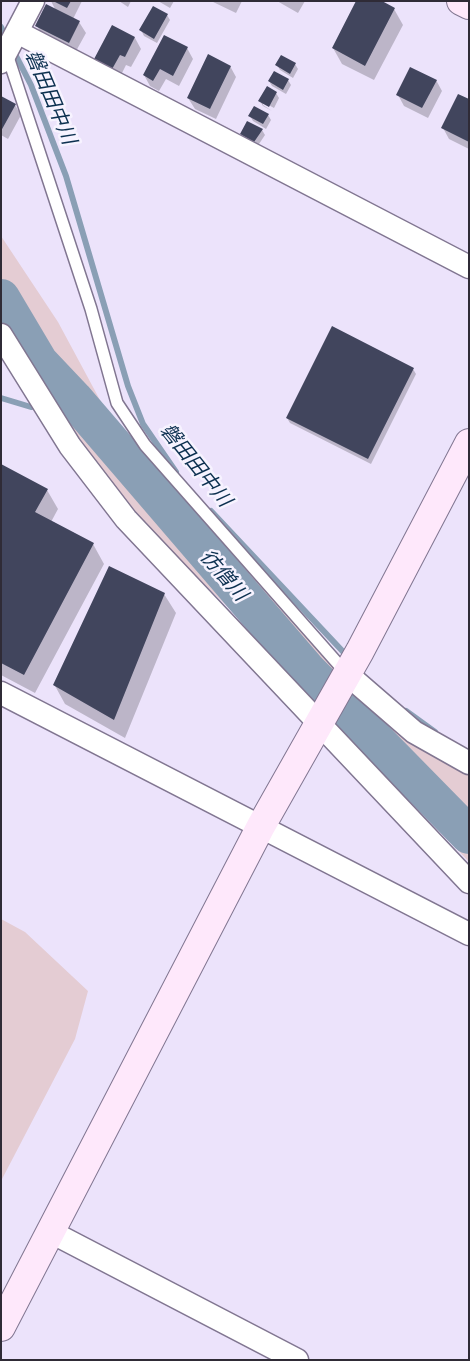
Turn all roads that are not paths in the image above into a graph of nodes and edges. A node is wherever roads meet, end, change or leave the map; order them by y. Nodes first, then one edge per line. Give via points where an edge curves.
1 (34, 1) edge
2 (461, 1) edge
3 (469, 5) edge
4 (6, 48) edge
5 (469, 267) edge
6 (1, 335) edge
7 (469, 443) edge
8 (347, 674) junction
9 (1, 693) edge
10 (320, 723) junction
11 (469, 763) edge
12 (261, 826) junction
13 (469, 882) edge
14 (469, 934) edge
15 (51, 1232) junction
16 (1, 1327) edge
17 (297, 1360) edge

1 - 4 street
2 - 3 street
4 - 5 street
4 - 8 lane via 91,309 117,403 145,445
6 - 10 street via 70,446 126,519
7 - 8 street
8 - 10 street
8 - 11 street via 414,732
9 - 12 street
10 - 12 street
10 - 13 street
12 - 14 street
12 - 15 street
15 - 16 street
15 - 17 street

